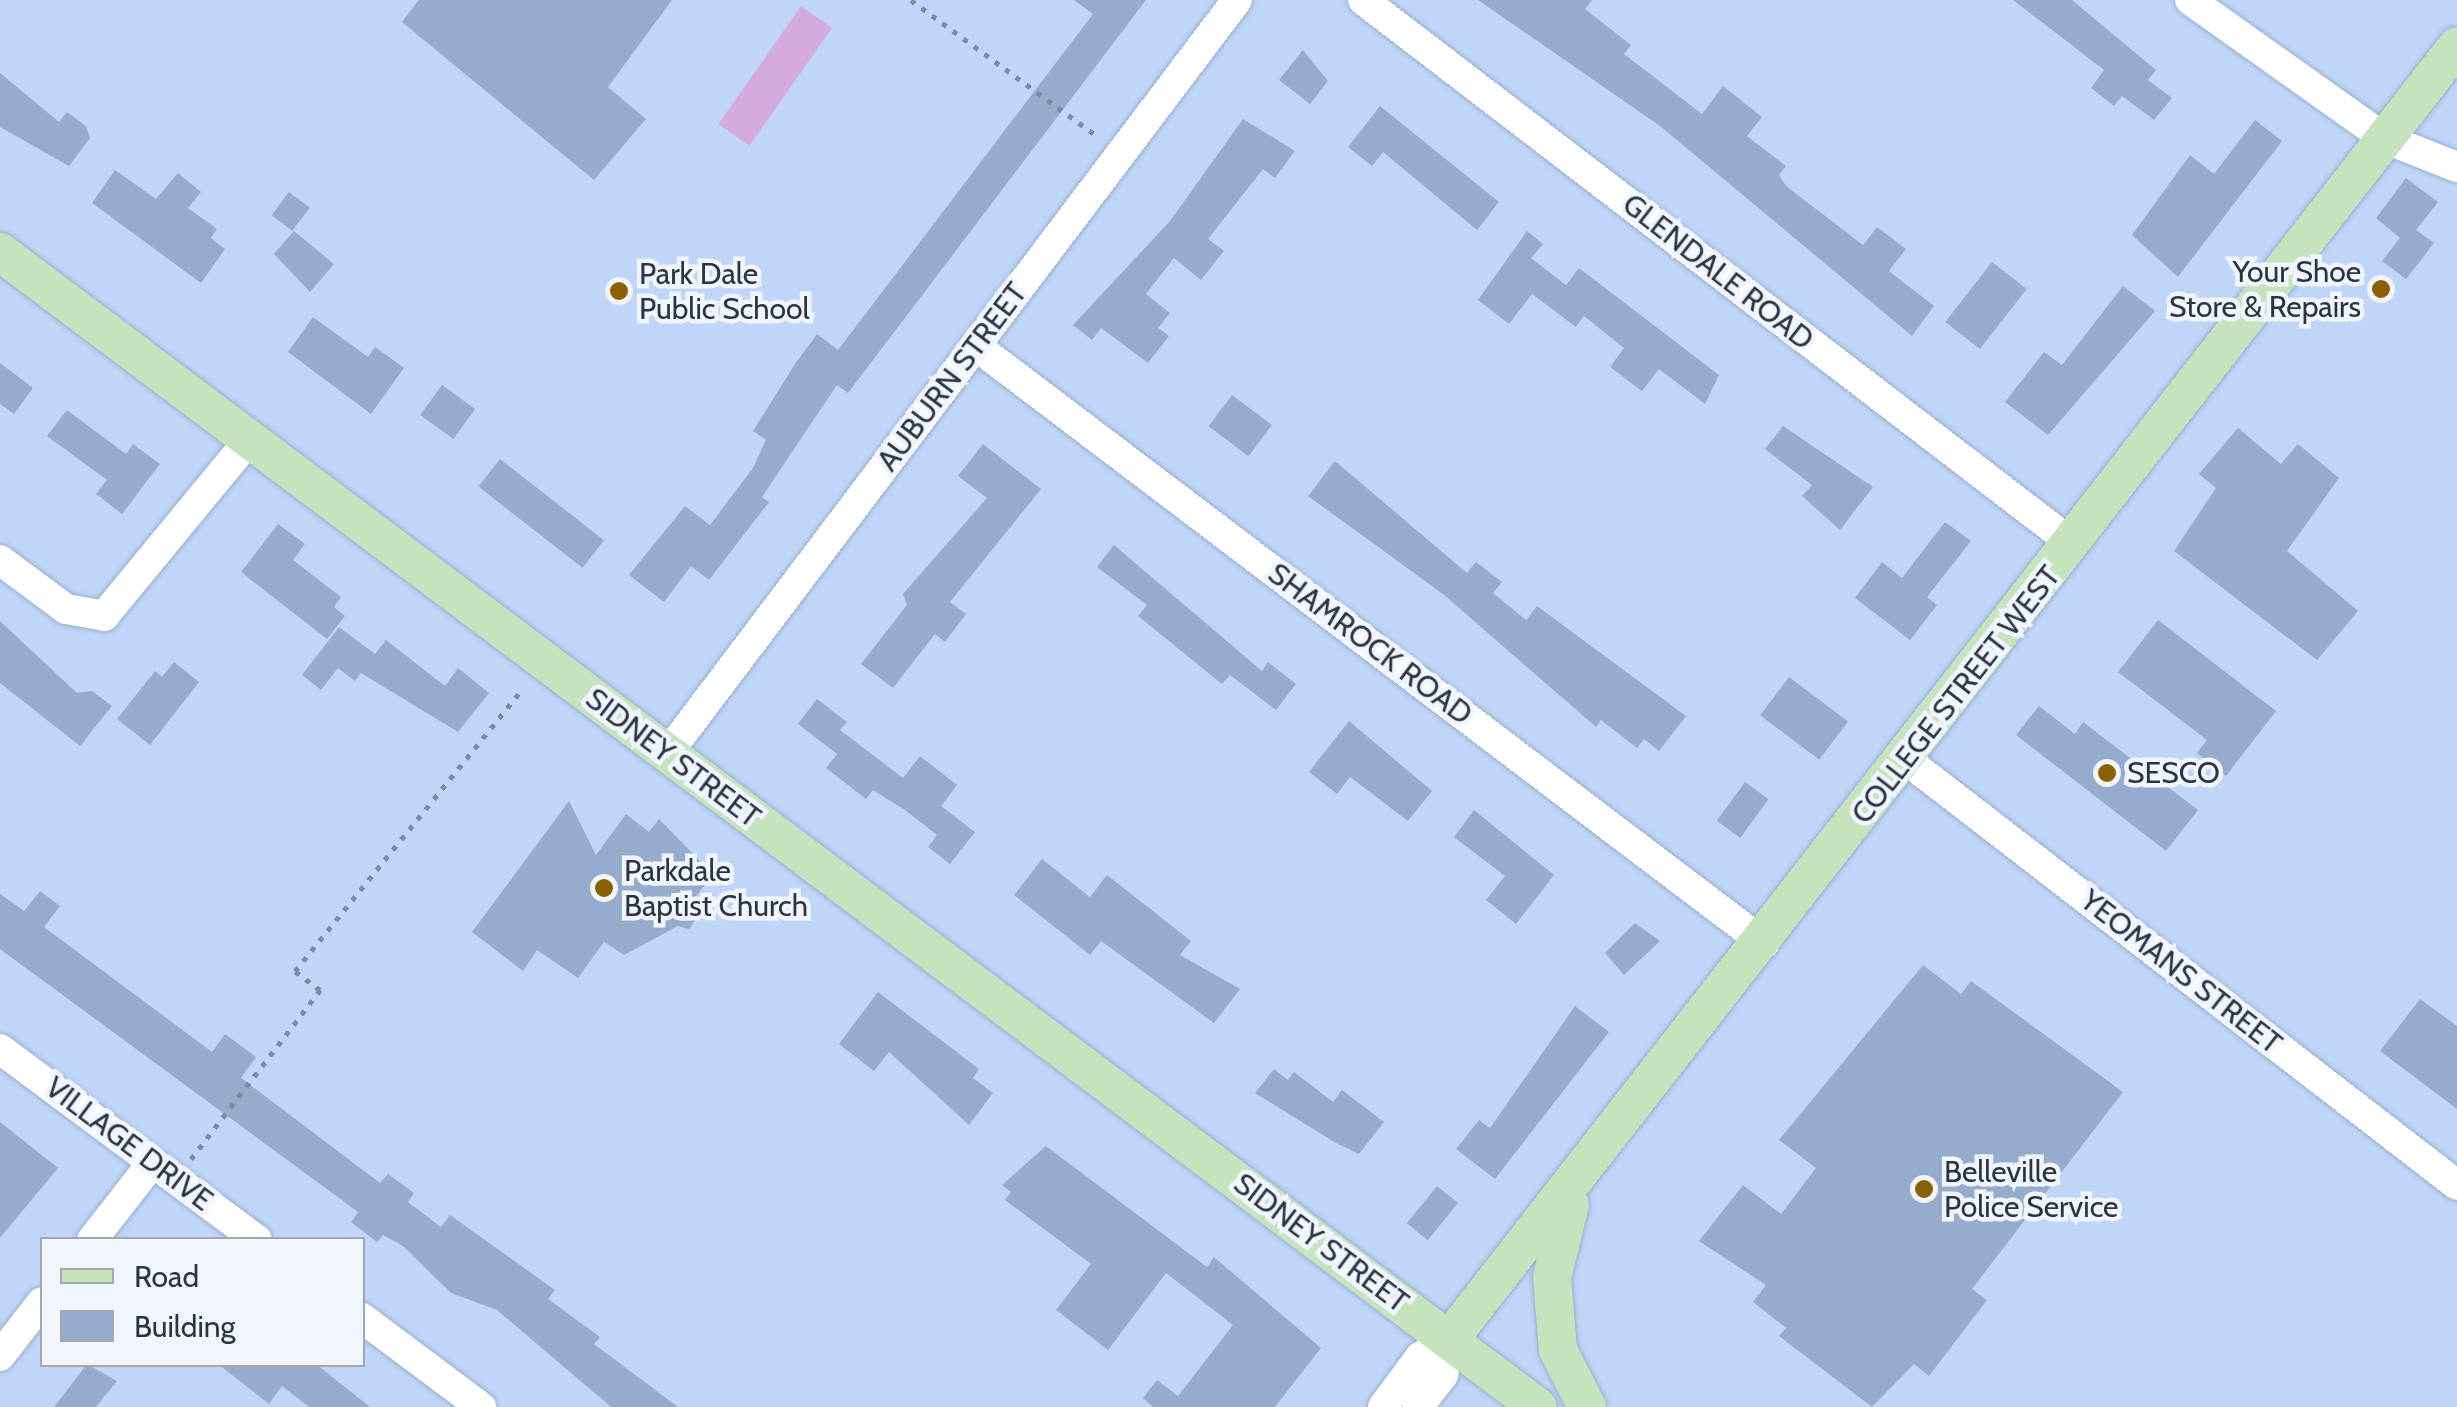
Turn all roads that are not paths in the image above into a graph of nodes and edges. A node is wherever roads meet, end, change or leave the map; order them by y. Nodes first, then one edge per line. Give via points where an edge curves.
1 (1237, 0) edge
2 (1364, 0) edge
3 (2190, 0) edge
4 (2457, 46) edge
5 (2384, 138) junction
6 (2457, 166) edge
7 (0, 252) edge
8 (976, 346) junction
9 (250, 440) junction
10 (2073, 544) junction
11 (0, 560) edge
12 (667, 754) junction
13 (1905, 760) junction
14 (1764, 943) junction
15 (0, 1049) edge
16 (1589, 1167) junction
17 (165, 1170) junction
18 (2457, 1185) edge
19 (95, 1237) edge
20 (253, 1237) edge
21 (40, 1305) edge
22 (365, 1320) edge
23 (1449, 1340) junction
24 (0, 1356) edge
25 (482, 1407) edge
26 (1383, 1407) edge
27 (1418, 1407) edge
28 (1538, 1407) edge
29 (1587, 1407) edge

1 - 8 street, AUBURN STREET
2 - 10 street, GLENDALE ROAD
3 - 5 street
4 - 5 main road, COLLEGE STREET WEST
5 - 6 street
5 - 10 main road, COLLEGE STREET WEST
7 - 9 main road, SIDNEY STREET
8 - 12 street, AUBURN STREET
8 - 14 street, SHAMROCK ROAD
9 - 11 street via 104,616 66,609
9 - 12 main road, SIDNEY STREET
10 - 13 main road, COLLEGE STREET WEST
12 - 23 main road, SIDNEY STREET
13 - 14 main road, COLLEGE STREET WEST
13 - 18 street, YEOMANS STREET
14 - 16 main road, COLLEGE STREET WEST
15 - 17 street, VILLAGE DRIVE
16 - 23 main road, COLLEGE STREET WEST
16 - 29 main road via 1560,1225 1552,1276 1558,1350
17 - 19 street
17 - 20 street, VILLAGE DRIVE
21 - 24 street
22 - 25 street
23 - 26 street, COLLEGE STREET WEST via 1420,1358
23 - 27 street, COLLEGE STREET WEST via 1443,1376
23 - 28 main road, SIDNEY STREET

